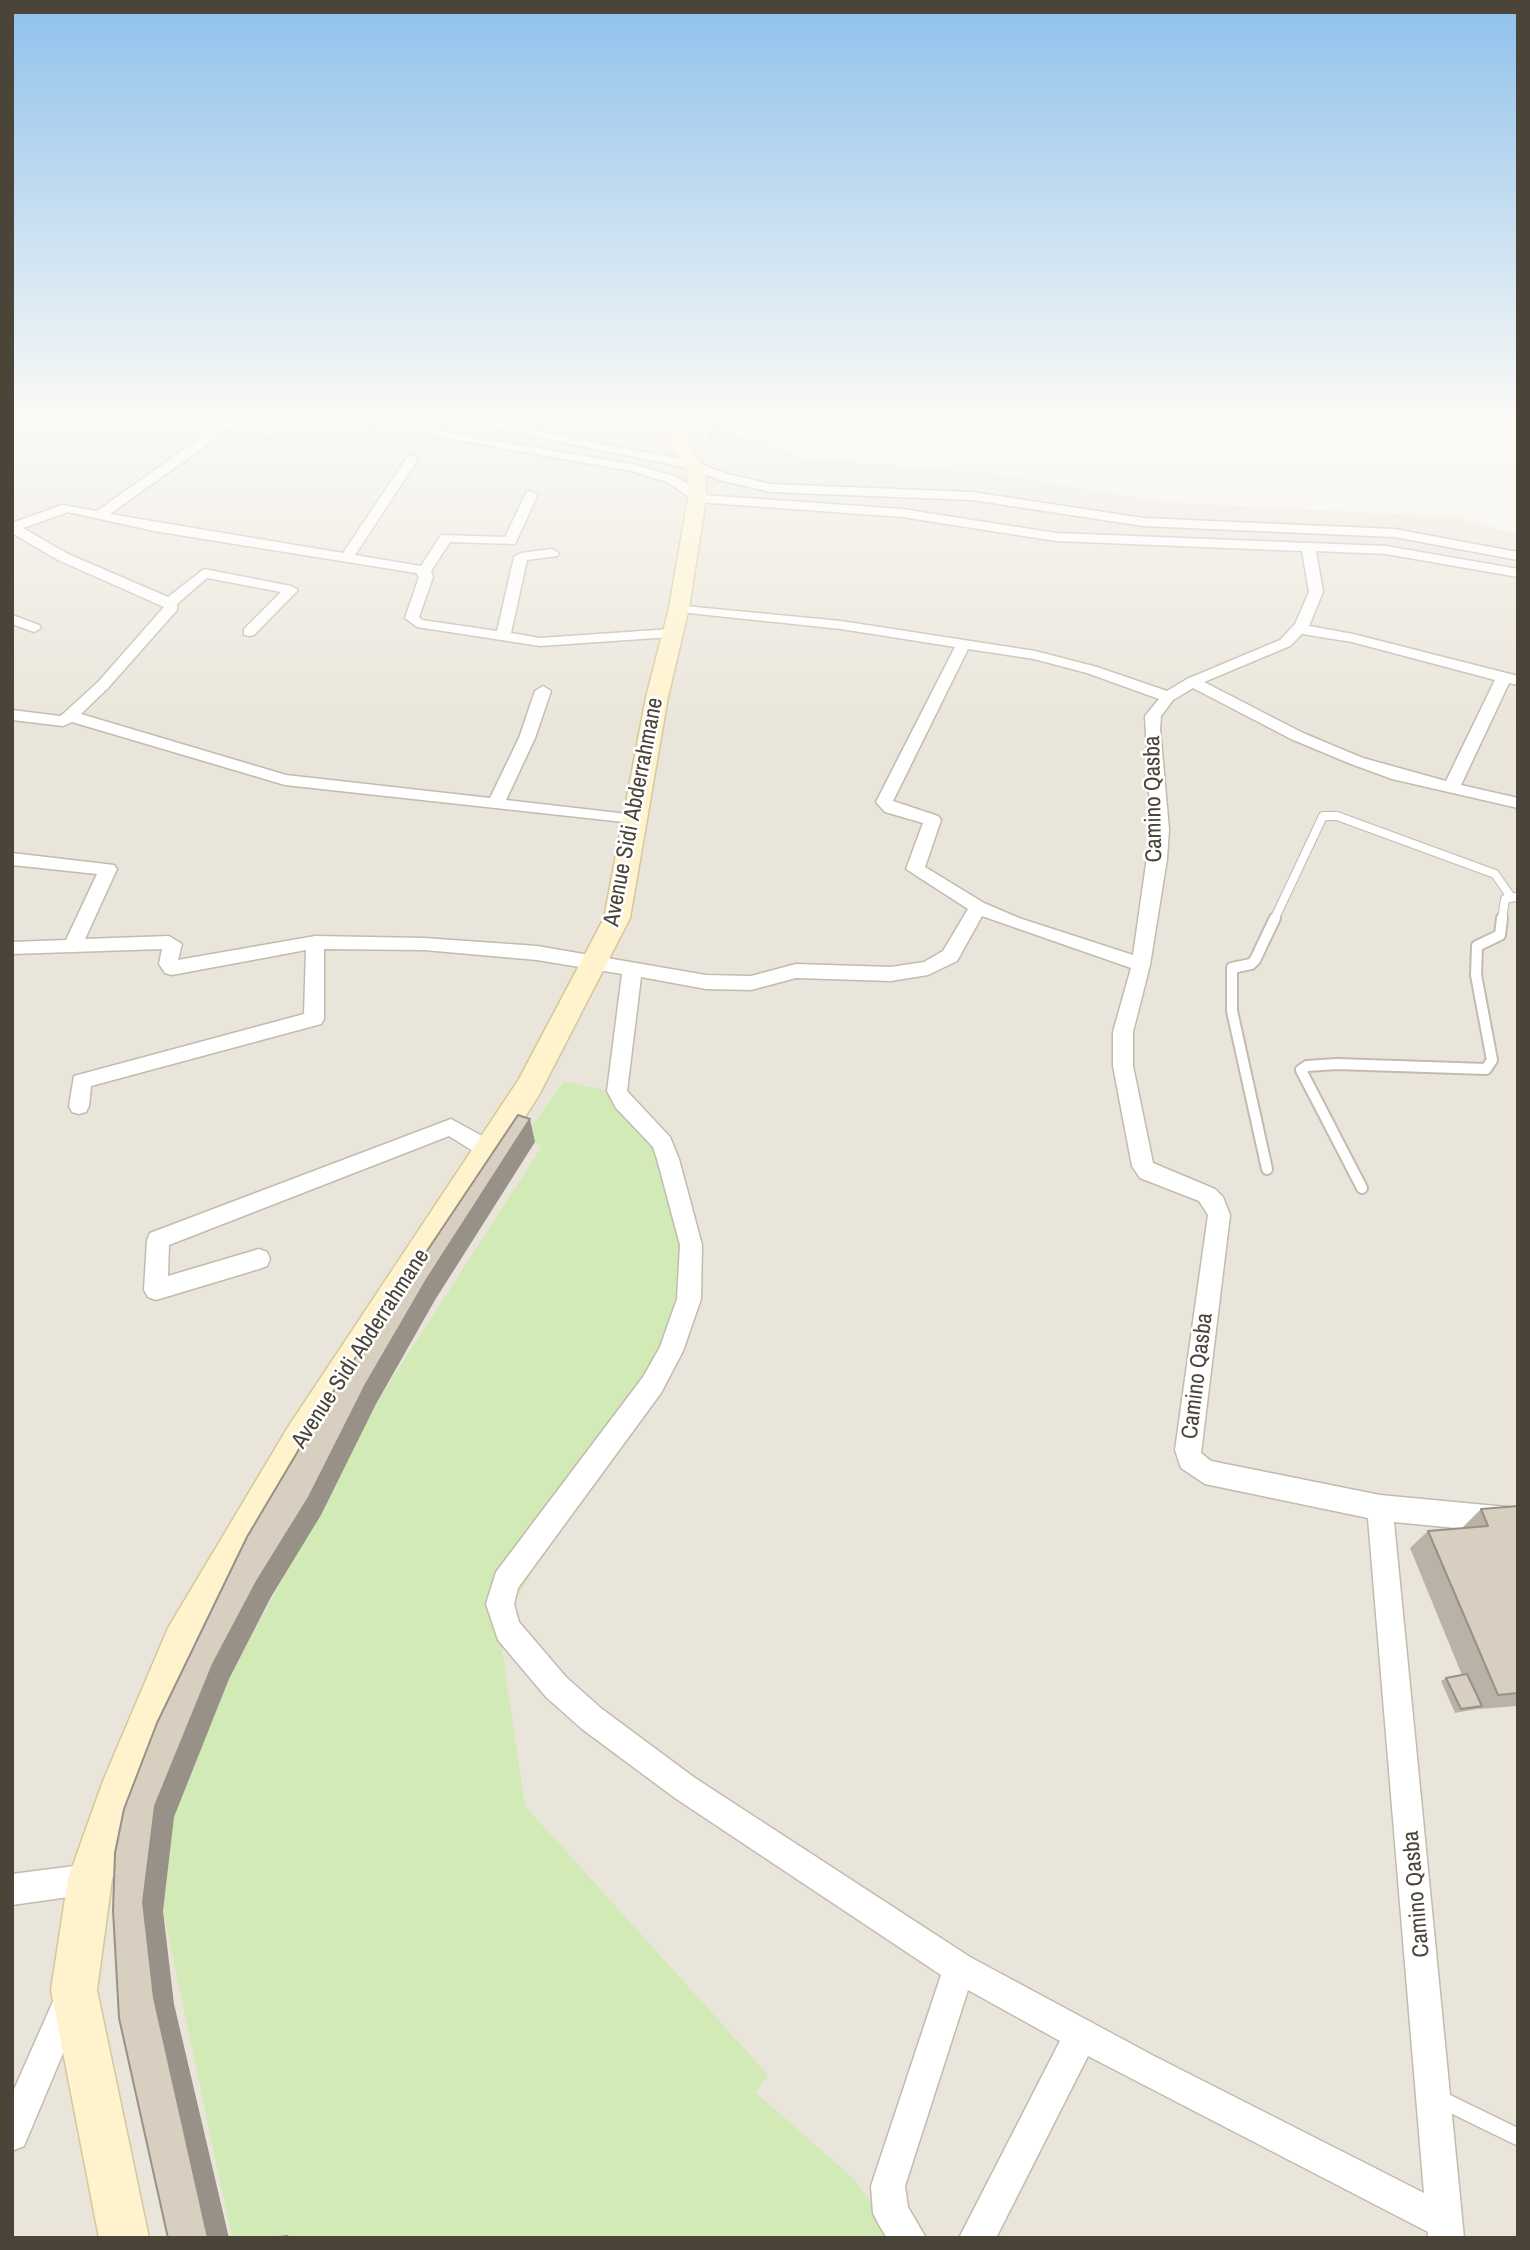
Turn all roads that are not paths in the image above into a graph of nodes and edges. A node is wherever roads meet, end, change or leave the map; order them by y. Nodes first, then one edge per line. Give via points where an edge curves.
1 (128, 521) edge
2 (372, 521) edge
3 (519, 521) edge
4 (691, 521) edge
5 (953, 521) edge
6 (1141, 521) edge
7 (12, 527) edge
8 (1308, 546) junction
9 (552, 553) dead end
10 (1518, 556) edge
11 (348, 557) junction
12 (424, 571) junction
13 (1518, 573) edge
14 (169, 603) junction
15 (12, 619) edge
16 (675, 620) junction
17 (34, 628) dead end
18 (1299, 629) junction
19 (249, 632) dead end
20 (503, 637) junction
21 (964, 643) junction
22 (1511, 679) edge
23 (1192, 682) junction
24 (542, 691) dead end
25 (1168, 697) junction
26 (12, 715) edge
27 (70, 716) junction
28 (1452, 787) junction
29 (496, 802) junction
30 (1518, 803) edge
31 (636, 820) junction
32 (12, 859) edge
33 (1514, 897) edge
34 (978, 907) junction
35 (315, 942) junction
36 (71, 947) junction
37 (12, 948) edge
38 (594, 962) junction
39 (1141, 965) junction
40 (632, 970) junction
41 (79, 1106) dead end
42 (489, 1150) junction
43 (1267, 1169) dead end
44 (1362, 1188) dead end
45 (260, 1259) dead end
46 (1380, 1508) junction
47 (1518, 1521) edge
48 (90, 1879) junction
49 (12, 1890) edge
50 (959, 1968) junction
51 (74, 1990) junction
52 (1081, 2035) junction
53 (1435, 2097) junction
54 (12, 2134) edge
55 (1518, 2137) edge
56 (1447, 2230) edge
57 (124, 2238) edge
58 (908, 2238) edge
59 (977, 2238) edge

1 - 11 street
2 - 11 street
3 - 12 street via 510,541 446,538
4 - 16 street, Avenue Sidi Abderrahmane
5 - 8 street via 1056,537
6 - 10 street via 1383,532
7 - 14 street via 63,557
8 - 13 street via 1433,555
8 - 18 street, Camino Qasba via 1316,592
9 - 20 street via 521,557
11 - 12 street
12 - 20 street via 414,620
14 - 19 street via 204,573 291,590
14 - 27 street via 170,612 163,621
15 - 17 street
16 - 20 street via 568,642
16 - 21 street via 813,621
16 - 31 street, Avenue Sidi Abderrahmane
18 - 22 street via 1353,638
18 - 23 street, Camino Qasba via 1285,643
21 - 25 street via 1061,660
21 - 34 street via 884,804 932,820 915,869
22 - 28 street
23 - 25 street, Camino Qasba
23 - 28 street via 1328,750 1398,775
24 - 29 street via 527,738
25 - 39 street, Camino Qasba via 1153,716 1160,829
26 - 27 street via 64,721
27 - 29 street via 285,780
28 - 30 street
29 - 31 street
31 - 38 street, Avenue Sidi Abderrahmane via 617,918
32 - 36 street via 108,869
33 - 43 lane via 1495,874 1337,816 1323,816 1255,960 1232,968 1232,1011
33 - 44 lane via 1505,899 1500,935 1476,946 1476,975 1492,1060 1486,1069 1337,1064 1301,1070
34 - 39 street via 1040,934
34 - 40 street via 950,956 912,971 796,971 751,983 706,982
35 - 36 street via 172,968 168,964 173,944 169,942
35 - 38 street via 437,945
35 - 41 street via 314,1019 81,1081
36 - 37 street
38 - 40 street
38 - 42 street, Avenue Sidi Abderrahmane via 529,1087
39 - 46 street, Camino Qasba via 1122,1048 1140,1161 1148,1172 1207,1195 1219,1215 1190,1460 1205,1472
40 - 50 street via 617,1091 662,1143 668,1159 691,1245 689,1299 671,1351 652,1385 506,1582 502,1616 532,1661 592,1719 685,1788
42 - 45 street via 451,1127 158,1240 156,1290
42 - 48 street, Avenue Sidi Abderrahmane via 301,1439 182,1642 124,1781
46 - 47 street
46 - 53 street, Camino Qasba
48 - 49 street
48 - 51 street, Avenue Sidi Abderrahmane
50 - 52 street
50 - 58 street via 888,2186 891,2213
51 - 54 street
51 - 57 street, Avenue Sidi Abderrahmane
52 - 56 street
52 - 59 street
53 - 55 lane
53 - 56 street, Camino Qasba

